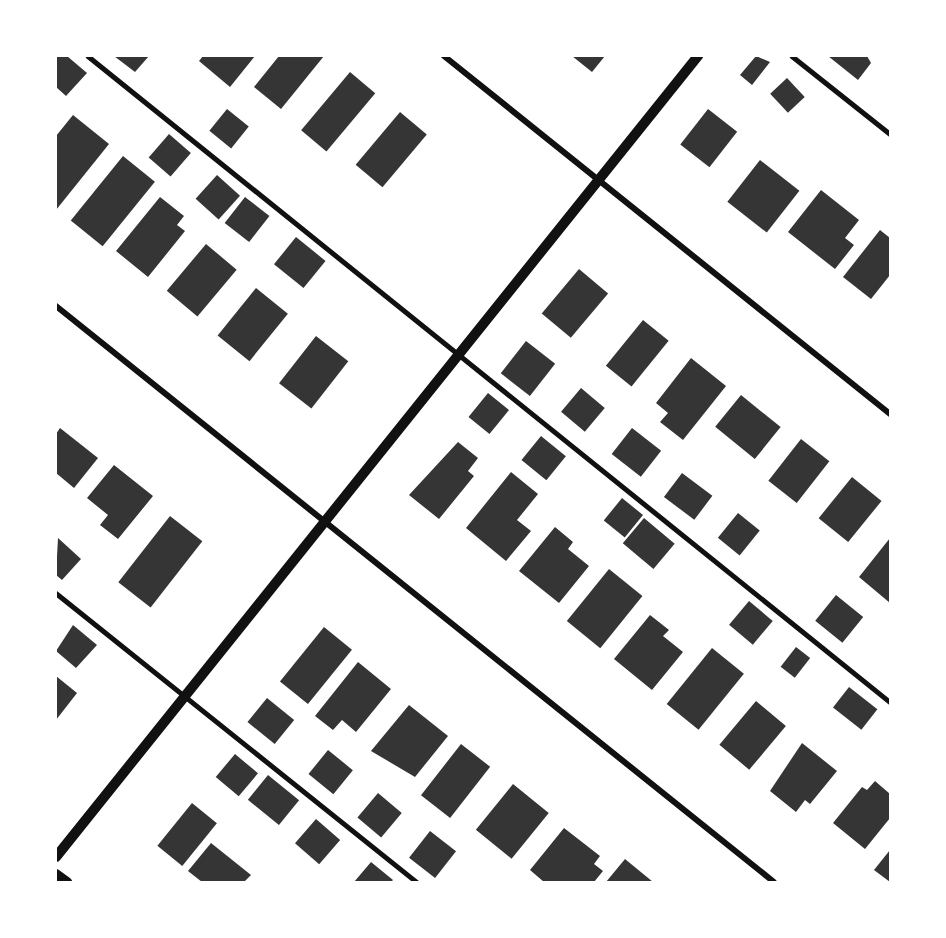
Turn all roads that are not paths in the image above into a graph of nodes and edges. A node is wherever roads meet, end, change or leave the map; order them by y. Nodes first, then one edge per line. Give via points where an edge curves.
1 (88, 56) edge
2 (444, 56) edge
3 (698, 56) edge
4 (792, 56) edge
5 (891, 134) edge
6 (598, 179) junction
7 (56, 306) edge
8 (458, 354) junction
9 (891, 414) edge
10 (324, 521) junction
11 (56, 593) edge
12 (184, 696) junction
13 (891, 702) edge
14 (56, 856) edge
15 (56, 874) edge
16 (67, 882) edge
17 (417, 882) edge
18 (774, 882) edge

1 - 8 lane
2 - 6 street
3 - 6 street
4 - 5 lane
6 - 8 street
6 - 9 street
7 - 10 street
8 - 10 street
8 - 13 lane
10 - 12 street
10 - 18 street
11 - 12 lane
12 - 14 street
12 - 17 lane
15 - 16 street

